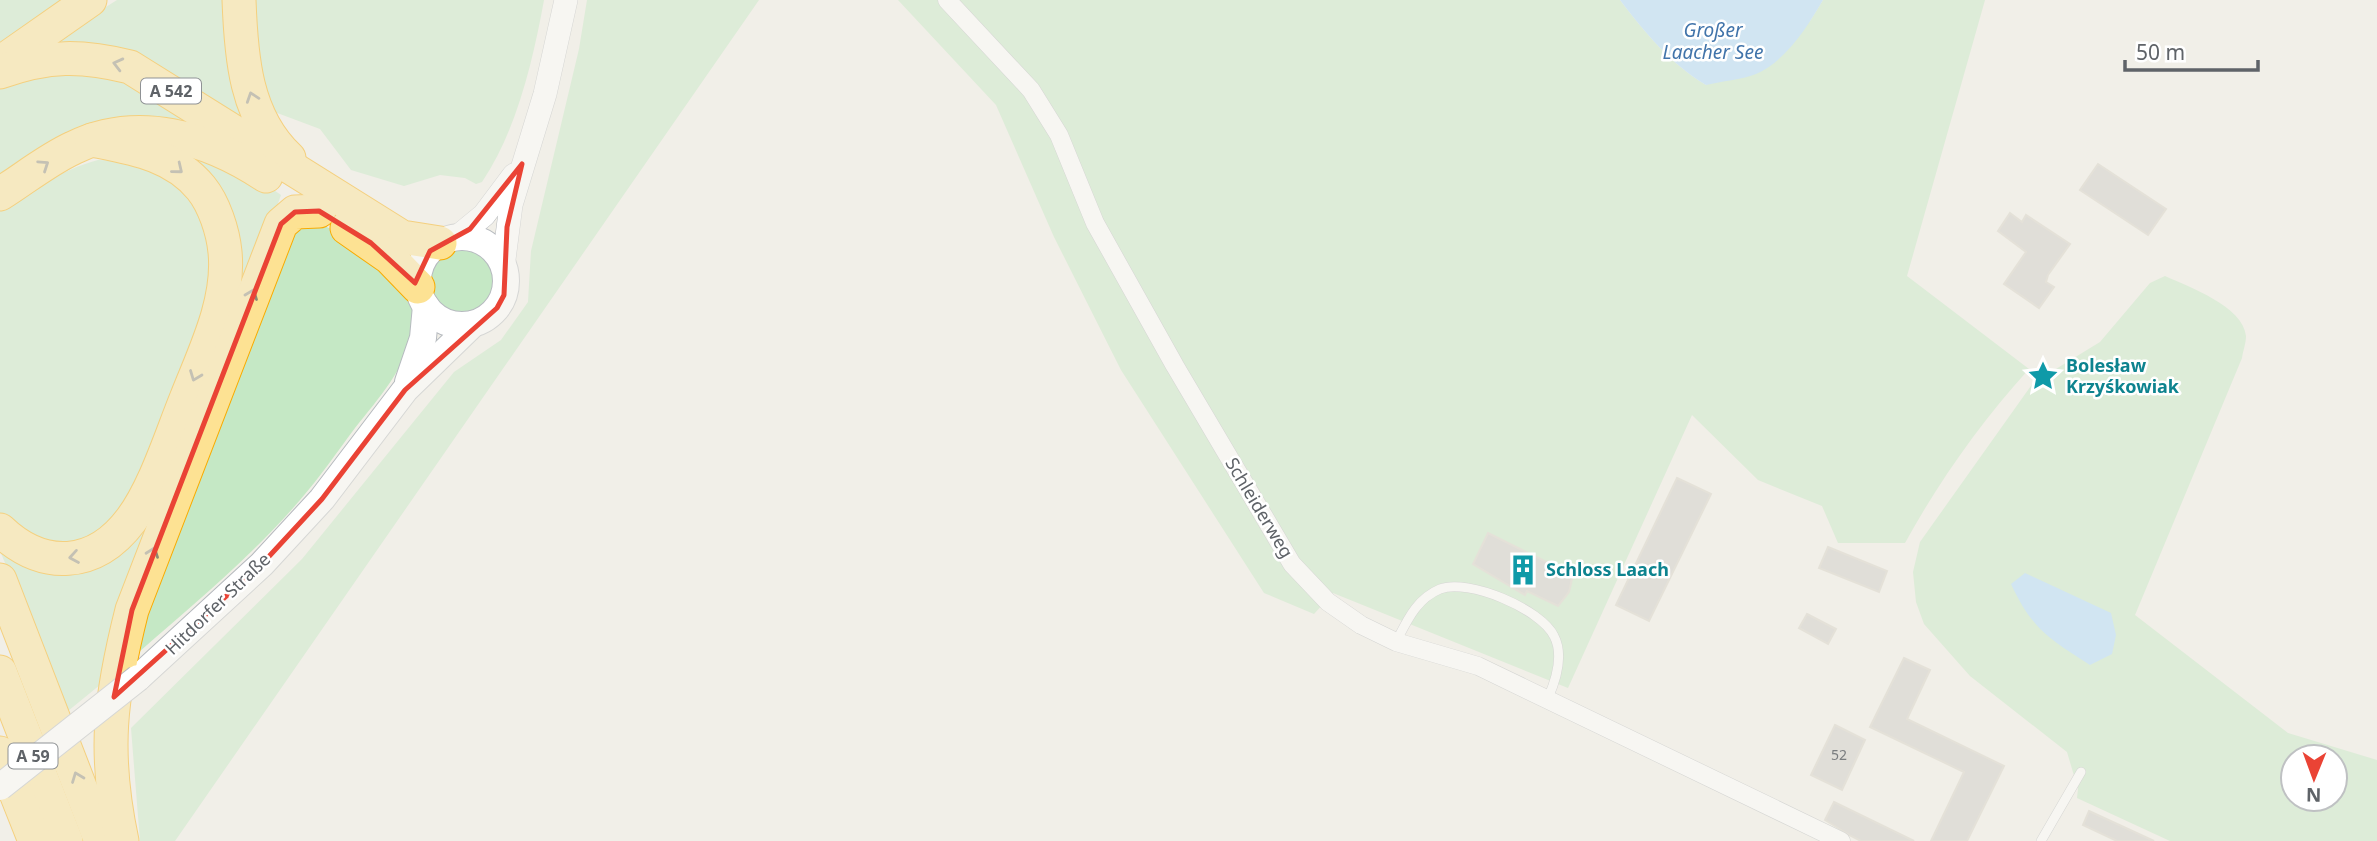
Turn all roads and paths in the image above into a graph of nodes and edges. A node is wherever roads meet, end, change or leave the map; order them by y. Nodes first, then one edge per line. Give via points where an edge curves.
1 (90, 0) edge
2 (239, 0) edge
3 (566, 0) edge
4 (947, 0) edge
5 (0, 63) edge
6 (0, 72) edge
7 (92, 140) junction
8 (522, 164) junction
9 (0, 194) edge
10 (321, 200) junction
11 (448, 241) junction
12 (503, 267) junction
13 (422, 297) junction
14 (473, 324) junction
15 (405, 390) junction
16 (0, 530) edge
17 (0, 580) edge
18 (1396, 642) junction
19 (0, 672) edge
20 (1548, 698) junction
21 (0, 753) edge
22 (2081, 772) dead end
23 (0, 787) edge
24 (35, 841) edge
25 (66, 841) edge
26 (101, 841) edge
27 (122, 841) edge
28 (1841, 841) edge
29 (2041, 841) edge

1 - 5 highway
10 -> 2 highway via 275,145 258,114 247,82
3 - 8 street via 545,94
4 - 18 street, Schleiderweg via 1031,90 1059,135 1095,223 1292,564 1328,602
10 -> 6 highway, A 542 via 130,67 92,58 60,57
9 -> 7 highway, A 542 via 59,155
7 - 10 highway, A 542 via 131,132 175,135
7 -> 16 highway via 156,155 201,188 218,221 225,252 214,326 148,490 132,519 112,541 67,560 17,546
8 - 11 street via 484,215
8 - 12 street
10 - 11 highway, A 542 via 402,237
10 - 13 highway, A 542 via 371,243
27 -> 10 highway via 111,790 109,739 118,664 132,610 281,224
11 - 12 main road via 479,241 498,256
11 - 13 main road via 422,262
12 - 14 main road via 505,288 497,308
13 - 14 main road via 446,323
13 - 15 main road, Hitdorfer Straße via 423,338
14 - 15 main road, Hitdorfer Straße
15 - 23 main road, Hitdorfer Straße, bridge via 321,499 217,608 138,678
26 -> 17 highway
18 - 20 street, Schleiderweg via 1478,666
18 - 20 lane via 1419,603 1441,589 1455,586 1486,592 1537,617 1555,636 1558,666
19 - 25 highway, A 59
20 - 28 street, Schleiderweg
21 - 24 highway, A 59
22 - 29 lane

